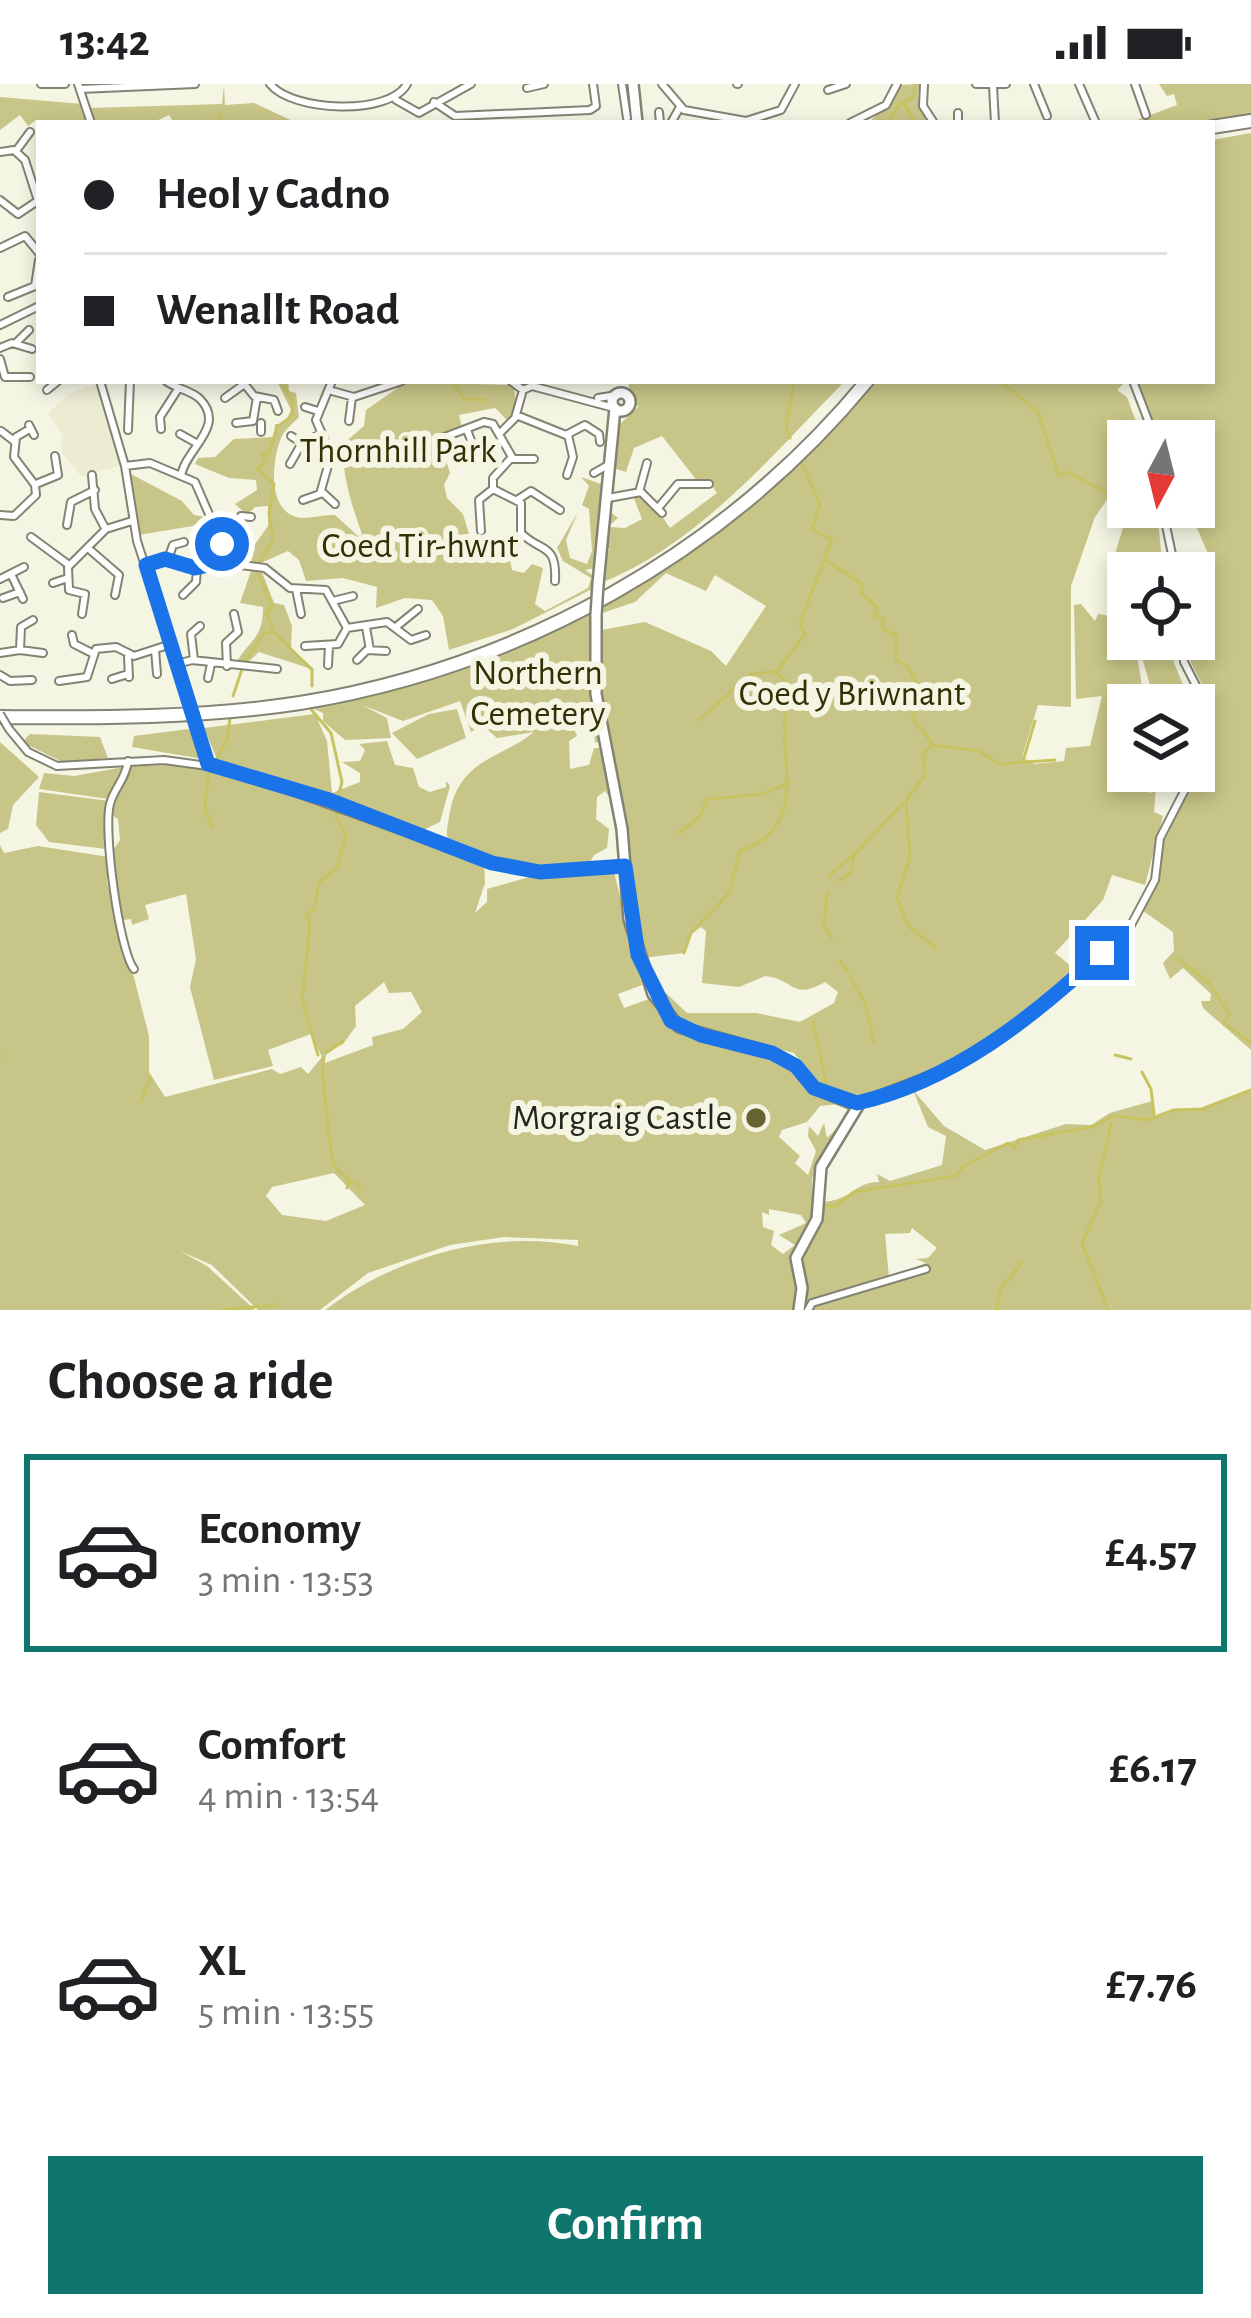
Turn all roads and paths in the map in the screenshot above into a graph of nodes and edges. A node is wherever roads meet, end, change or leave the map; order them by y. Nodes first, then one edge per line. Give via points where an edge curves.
1 (41, 84) edge
2 (65, 84) edge
3 (195, 84) edge
4 (270, 84) edge
5 (407, 84) edge
6 (470, 84) edge
7 (544, 84) edge
8 (593, 84) edge
9 (622, 84) edge
10 (633, 84) edge
11 (662, 84) edge
12 (795, 84) edge
13 (846, 84) edge
14 (897, 84) edge
15 (924, 84) edge
16 (976, 84) edge
17 (1006, 84) edge
18 (1034, 84) edge
19 (1079, 84) edge
20 (1135, 84) edge
21 (993, 86) edge
22 (79, 87) edge
23 (526, 88) dead end
24 (828, 90) edge
25 (395, 99) junction
26 (434, 102) junction
27 (680, 107) junction
28 (658, 112) dead end
29 (958, 113) dead end
30 (774, 115) junction
31 (1146, 115) dead end
32 (1047, 116) dead end
33 (90, 120) edge
34 (632, 120) edge
35 (659, 120) edge
36 (673, 120) edge
37 (726, 120) edge
38 (737, 120) edge
39 (780, 120) edge
40 (856, 120) edge
41 (932, 120) edge
42 (958, 120) edge
43 (995, 120) edge
44 (1095, 120) edge
45 (1251, 124) edge
46 (1215, 130) edge
47 (30, 132) dead end
48 (16, 151) junction
49 (0, 152) edge
50 (36, 199) edge
51 (0, 200) edge
52 (36, 204) edge
53 (35, 238) edge
54 (0, 248) edge
55 (36, 278) edge
56 (8, 297) dead end
57 (36, 307) edge
58 (0, 325) edge
59 (29, 330) dead end
60 (16, 343) junction
61 (0, 348) edge
62 (27, 350) dead end
63 (0, 358) edge
64 (2, 376) edge
65 (27, 380) dead end
66 (54, 384) edge
67 (101, 384) edge
68 (130, 384) edge
69 (170, 384) edge
70 (241, 384) edge
71 (243, 384) edge
72 (375, 384) edge
73 (516, 384) edge
74 (623, 384) edge
75 (854, 384) edge
76 (864, 384) edge
77 (1134, 384) edge
78 (332, 386) edge
79 (178, 389) junction
80 (47, 390) dead end
81 (523, 390) junction
82 (257, 397) junction
83 (352, 397) junction
84 (229, 398) dead end
85 (620, 402) junction
86 (305, 407) dead end
87 (278, 411) dead end
88 (318, 411) junction
89 (516, 415) junction
90 (1148, 420) edge
91 (349, 421) dead end
92 (239, 422) dead end
93 (161, 429) dead end
94 (31, 430) dead end
95 (128, 430) dead end
96 (467, 430) junction
97 (1, 431) edge
98 (501, 432) junction
99 (180, 434) dead end
100 (320, 434) junction
101 (568, 435) junction
102 (291, 436) dead end
103 (14, 441) junction
104 (600, 442) dead end
105 (302, 443) junction
106 (472, 443) dead end
107 (198, 444) junction
108 (445, 454) dead end
109 (512, 459) junction
110 (534, 459) dead end
111 (55, 460) dead end
112 (647, 463) dead end
113 (290, 464) dead end
114 (125, 466) junction
115 (611, 466) junction
116 (594, 473) dead end
117 (92, 475) dead end
118 (567, 475) dead end
119 (181, 476) junction
120 (709, 484) dead end
121 (35, 485) junction
122 (493, 488) junction
123 (95, 490) junction
124 (321, 491) junction
125 (470, 492) dead end
126 (639, 492) junction
127 (479, 497) junction
128 (608, 498) junction
129 (303, 500) dead end
130 (517, 500) junction
131 (335, 504) dead end
132 (560, 510) dead end
133 (0, 515) edge
134 (251, 517) dead end
135 (132, 521) junction
136 (67, 525) dead end
137 (106, 529) junction
138 (481, 531) dead end
139 (35, 536) dead end
140 (219, 539) junction
141 (527, 540) junction
142 (184, 542) dead end
143 (89, 549) junction
144 (525, 553) dead end
145 (168, 559) junction
146 (223, 562) junction
147 (69, 565) junction
148 (146, 565) junction
149 (20, 566) dead end
150 (197, 568) junction
151 (10, 574) junction
152 (65, 579) junction
153 (0, 580) edge
154 (555, 581) dead end
155 (53, 583) dead end
156 (296, 589) junction
157 (116, 595) dead end
158 (183, 595) dead end
159 (353, 596) dead end
160 (3, 598) edge
161 (332, 601) junction
162 (418, 609) dead end
163 (82, 614) dead end
164 (234, 614) dead end
165 (301, 614) dead end
166 (33, 620) dead end
167 (200, 626) dead end
168 (398, 626) junction
169 (366, 627) junction
170 (346, 628) junction
171 (72, 634) dead end
172 (426, 635) dead end
173 (171, 644) junction
174 (305, 646) dead end
175 (329, 646) junction
176 (20, 650) junction
177 (155, 650) junction
178 (370, 650) junction
179 (386, 651) dead end
180 (43, 652) dead end
181 (0, 653) edge
182 (92, 653) junction
183 (129, 656) junction
184 (194, 660) junction
185 (357, 660) dead end
186 (1184, 660) edge
187 (177, 664) junction
188 (211, 664) junction
189 (328, 665) dead end
190 (227, 666) junction
191 (277, 669) dead end
192 (157, 674) dead end
193 (0, 675) edge
194 (208, 678) dead end
195 (112, 679) dead end
196 (32, 680) dead end
197 (59, 680) dead end
198 (2, 717) edge
199 (128, 761) junction
200 (208, 764) junction
201 (625, 866) junction
202 (134, 968) dead end
203 (857, 1103) junction
204 (926, 1269) dead end
205 (803, 1310) edge

1 - 2 street
3 - 22 street
4 - 25 street via 301,104
5 - 25 street
6 - 26 street
7 - 23 street
8 - 26 street via 590,110 458,116
9 - 34 street
10 - 34 main road
11 - 27 street
12 - 30 street
13 - 24 street
14 - 40 street via 886,105
15 - 41 street
16 - 21 street
17 - 21 street
18 - 32 street
19 - 44 street
20 - 31 street
21 - 43 street
22 - 33 street
25 - 26 street via 417,113
27 - 36 street
27 - 37 street
28 - 35 street
29 - 42 street
30 - 38 street
30 - 39 street
45 - 46 highway
47 - 48 street
48 - 49 street
48 - 50 street
51 - 52 street via 18,214
53 - 54 street
55 - 56 street
57 - 58 street
59 - 60 street
60 - 61 street
60 - 62 street
63 - 64 street
64 - 65 street
66 - 80 street
67 - 114 street
68 - 95 street
69 - 79 street
70 - 84 street
71 - 82 street
72 - 83 street
73 - 81 street
74 - 85 main road
75 - 198 highway via 788,457 693,535 490,644 383,678 262,700
76 - 198 highway via 768,484 693,543 593,604 488,653 286,705
77 - 90 street
78 - 83 street
78 - 88 street
79 - 93 street via 160,416
79 - 107 street via 206,408 208,428
81 - 85 street
81 - 89 street
82 - 87 street via 274,400
82 - 92 street via 260,424
83 - 91 street
85 - 115 main road
86 - 88 street
88 - 100 street
89 - 98 street
89 - 101 street
94 - 103 street
96 - 98 street via 487,421
96 - 106 street
96 - 108 street via 441,439
97 - 103 street
98 - 109 street
99 - 107 street
100 - 105 street
100 - 124 street via 331,455
101 - 104 street via 584,422
101 - 118 street
102 - 105 street
103 - 121 street via 14,460
105 - 113 street
107 - 119 street
109 - 110 street
109 - 122 street
111 - 121 street via 58,476
112 - 126 street
114 - 119 street via 150,463
114 - 135 street
115 - 116 street
115 - 128 main road
117 - 123 street
119 - 140 street via 207,491 206,516
120 - 126 street via 678,484 660,510
121 - 133 street via 36,495 14,516
122 - 127 street
122 - 130 street
123 - 136 street via 75,497
123 - 137 street
124 - 129 street
124 - 131 street
125 - 127 street
126 - 128 street
127 - 138 street
128 - 201 main road, bridge via 596,687
130 - 132 street via 531,490
130 - 141 street
134 - 140 street via 240,514 236,532
135 - 137 street
135 - 148 street
137 - 143 street
139 - 147 street
140 - 146 street
141 - 144 street
141 - 154 street via 546,547
142 - 145 street via 172,545
143 - 147 street
143 - 157 street via 119,575
145 - 148 street
145 - 150 street
146 - 150 street
146 - 156 street via 234,571 271,569
147 - 152 street
148 - 173 street
149 - 151 street
150 - 158 street via 199,585
151 - 153 street
151 - 160 street via 22,596
152 - 155 street
152 - 163 street via 71,592 85,591
156 - 161 street via 321,586
156 - 165 street
159 - 161 street
161 - 170 street
162 - 168 street
164 - 190 street
166 - 176 street via 21,627
167 - 184 street via 190,634
168 - 169 street
168 - 172 street via 411,640
169 - 170 street
169 - 178 street
170 - 175 street
171 - 182 street
173 - 177 street
173 - 187 street
174 - 175 street
175 - 189 street
176 - 180 street
176 - 181 street
177 - 183 street
177 - 192 street
178 - 179 street
178 - 185 street
182 - 183 street via 114,647
182 - 197 street via 89,676
183 - 195 street via 128,675
184 - 187 street
184 - 188 street
186 - 203 street via 1206,705 1203,741 1160,838 1155,880 1119,946 966,1061
187 - 200 street, bridge
188 - 190 street
188 - 194 street
190 - 191 street
193 - 196 street
198 - 199 street via 28,752 57,766
199 - 200 street
199 - 202 street via 110,800 108,831 122,952
200 - 201 street via 492,863 540,872
201 - 203 main road via 638,955 671,1021 772,1053 814,1088
203 - 205 main road via 819,1172 817,1219 796,1255
204 - 205 street

